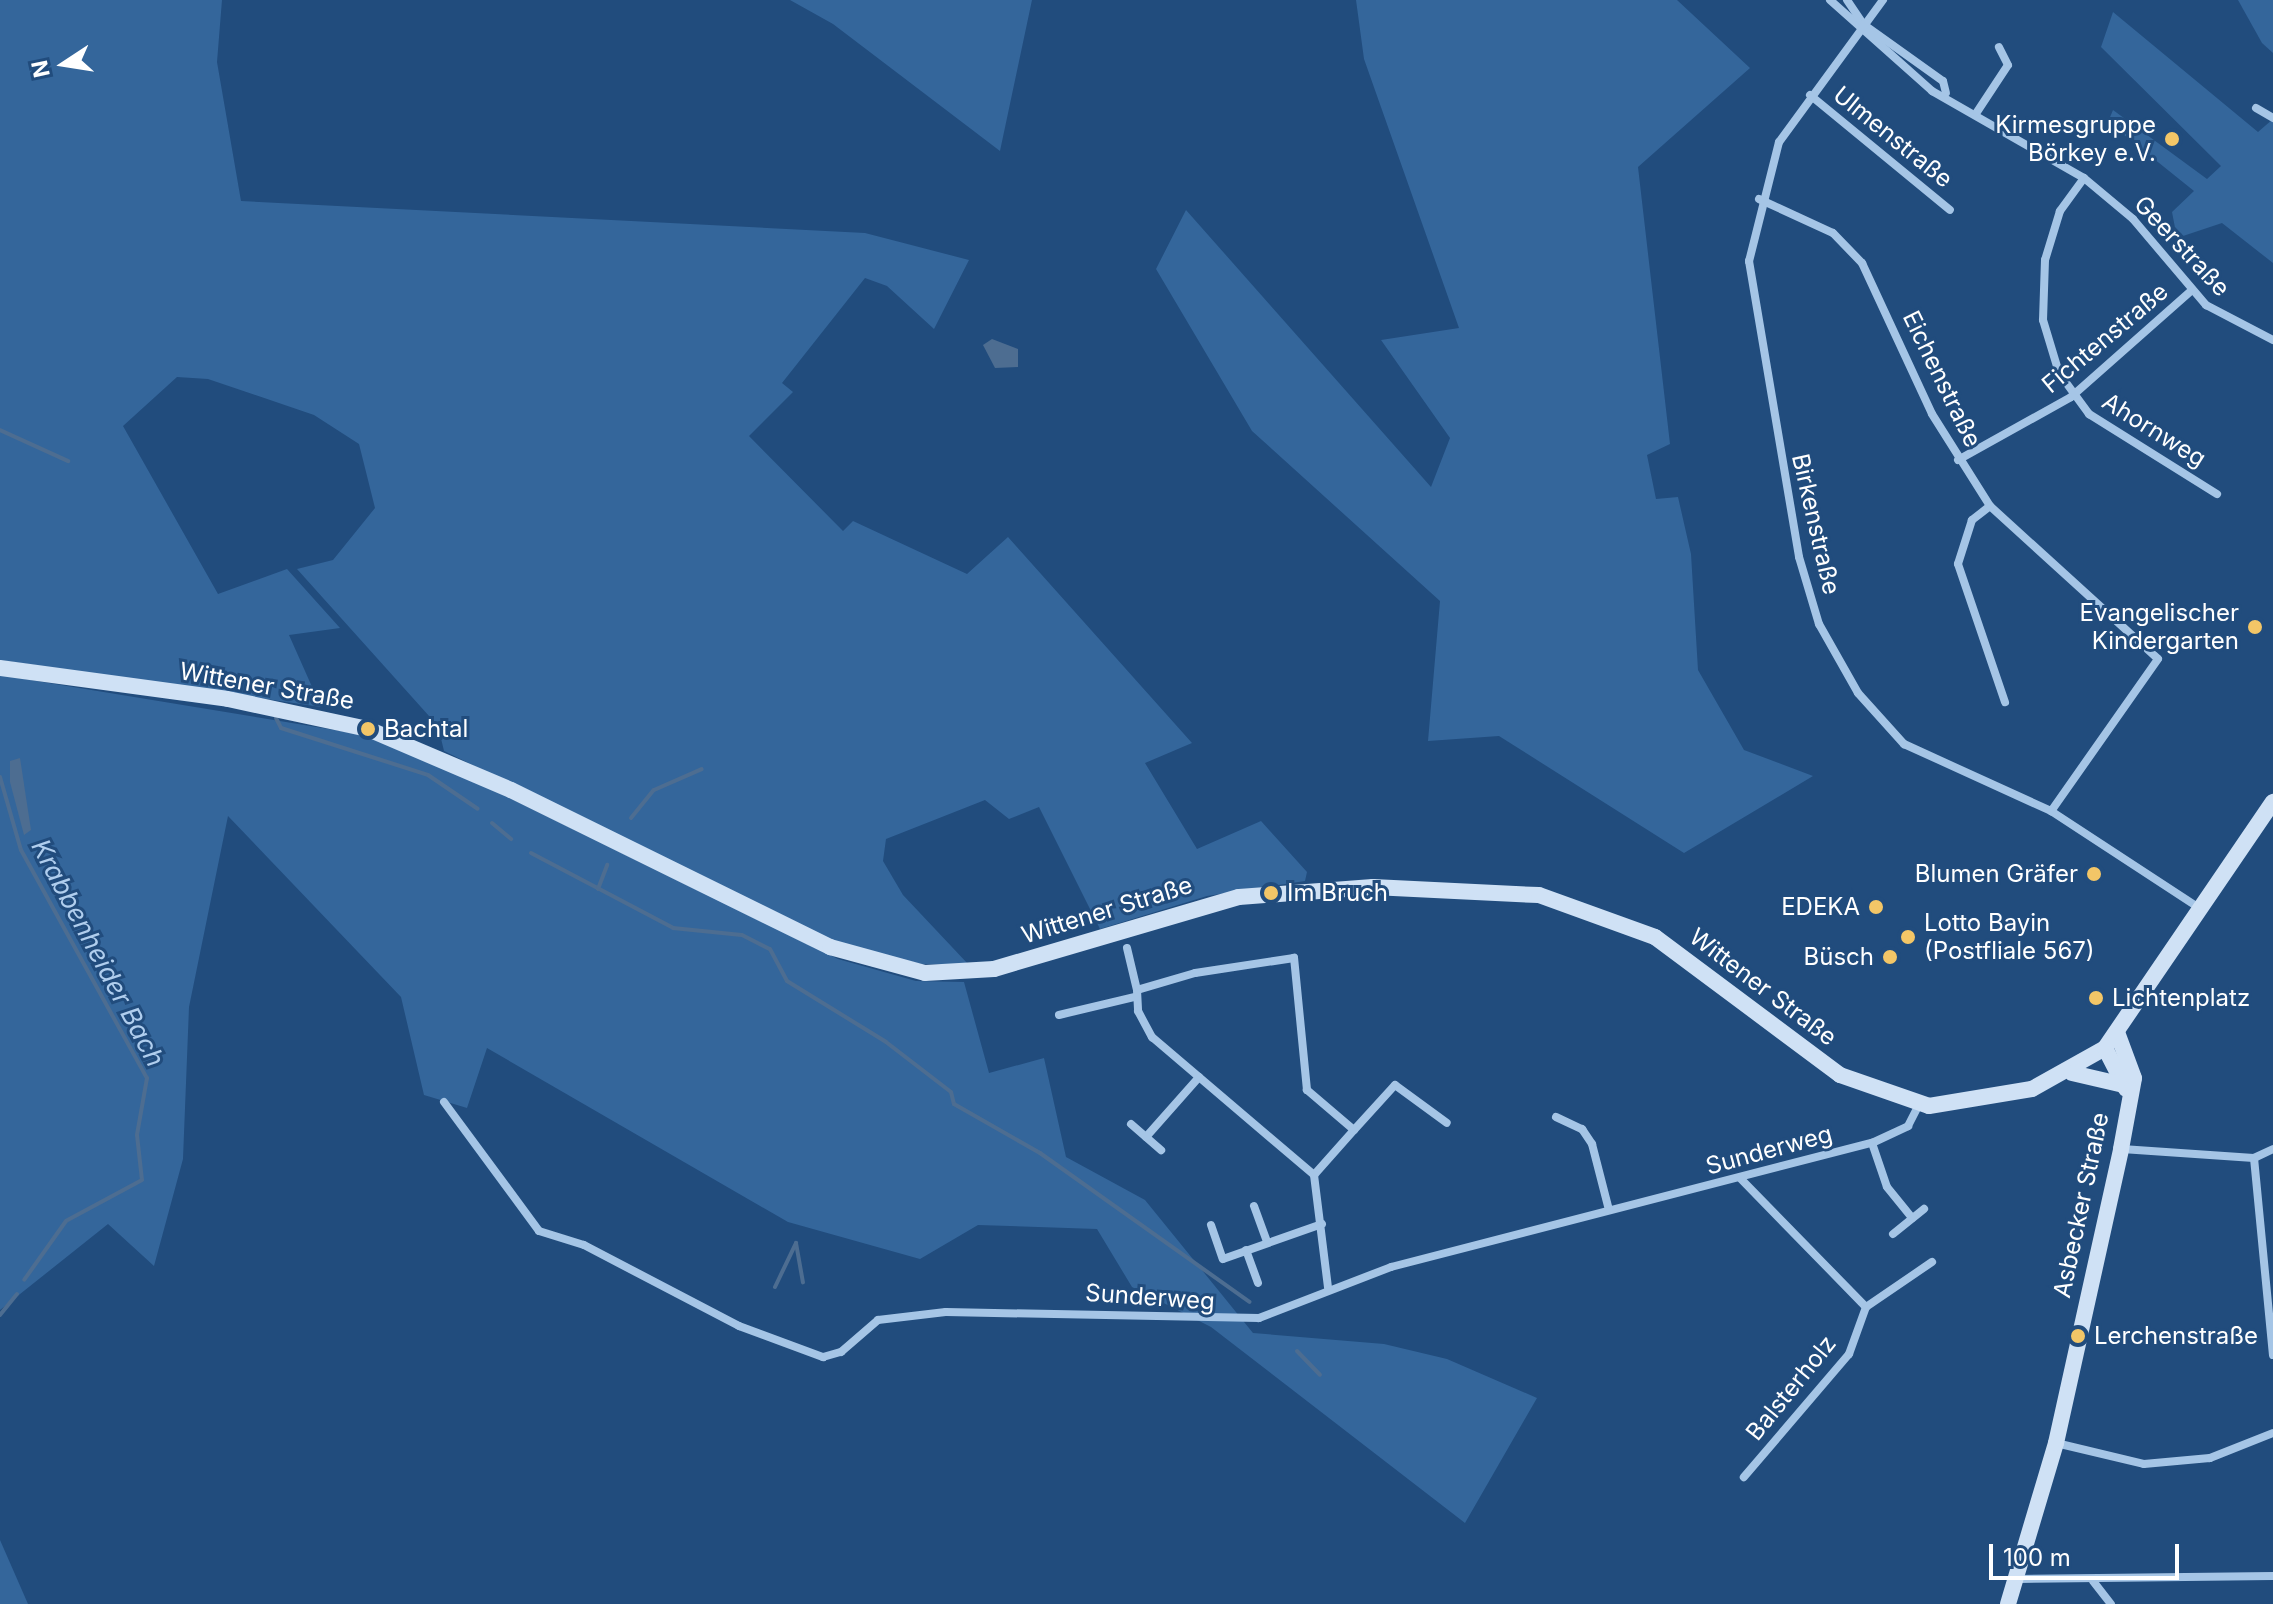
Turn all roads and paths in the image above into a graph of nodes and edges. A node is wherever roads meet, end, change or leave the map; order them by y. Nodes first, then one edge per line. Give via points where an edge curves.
1 (1830, 0) edge
2 (1847, 0) edge
3 (1883, 0) edge
4 (1863, 24) junction
5 (1999, 47) dead end
6 (1810, 95) junction
7 (2256, 108) dead end
8 (1977, 112) junction
9 (2273, 118) edge
10 (2084, 178) junction
11 (1759, 199) junction
12 (1950, 210) dead end
13 (2192, 290) junction
14 (2273, 340) edge
15 (2071, 397) junction
16 (1958, 460) junction
17 (2217, 494) dead end
18 (1990, 506) junction
19 (0, 668) edge
20 (2005, 702) dead end
21 (2273, 802) edge
22 (2051, 811) junction
23 (2201, 910) junction
24 (1127, 948) dead end
25 (1136, 993) junction
26 (1059, 1015) dead end
27 (2118, 1035) junction
28 (2105, 1048) junction
29 (2072, 1073) junction
30 (1199, 1077) junction
31 (2126, 1090) junction
32 (444, 1102) dead end
33 (1919, 1104) junction
34 (1556, 1117) dead end
35 (1447, 1123) dead end
36 (1131, 1124) dead end
37 (1354, 1130) junction
38 (1146, 1137) junction
39 (1872, 1143) junction
40 (2121, 1149) junction
41 (2273, 1149) edge
42 (1161, 1150) dead end
43 (2254, 1158) junction
44 (1314, 1175) junction
45 (1741, 1179) junction
46 (1254, 1206) dead end
47 (1924, 1209) dead end
48 (1609, 1210) junction
49 (1912, 1218) junction
50 (1322, 1224) junction
51 (1211, 1225) dead end
52 (1893, 1234) dead end
53 (1267, 1242) junction
54 (1246, 1250) junction
55 (1932, 1262) dead end
56 (2270, 1271) edge
57 (1258, 1283) dead end
58 (1328, 1288) junction
59 (1866, 1307) junction
60 (2273, 1355) edge
61 (2273, 1433) edge
62 (2056, 1443) junction
63 (1744, 1477) dead end
64 (2273, 1576) edge
65 (2019, 1579) junction
66 (2093, 1581) junction
67 (2008, 1604) edge
68 (2111, 1604) edge

1 - 4 street, Geerstraße
2 - 4 street, Geerstraße
3 - 4 street, Birkenstraße
4 - 6 street, Birkenstraße
4 - 8 street, Geerstraße
5 - 8 street via 2008,65
6 - 11 street, Birkenstraße via 1779,142
6 - 12 street, Ulmenstraße
7 - 9 street
8 - 10 street, Geerstraße
10 - 13 street, Geerstraße via 2133,219
10 - 15 street via 2060,211 2044,273 2047,339
11 - 16 street, Eichenstraße via 1833,233 1862,263
11 - 22 street, Birkenstraße via 1749,261 1757,336 1799,557 1819,624 1858,693 1904,744
13 - 14 street, Geerstraße via 2223,318
13 - 15 street, Fichtenstraße
15 - 16 street, Fichtenstraße
15 - 17 street, Ahornweg via 2116,434
16 - 18 street, Eichenstraße
18 - 20 street via 1972,520 1958,564
18 - 22 street, Eichenstraße via 2158,659
19 - 33 main road, Wittener Straße via 228,699 368,729 511,790 830,947 925,973 994,969 1154,916 1250,896 1417,887 1539,895 1655,937 1840,1075
21 - 23 main road, Wittener Straße
22 - 23 street, Birkenstraße
23 - 27 main road, Wittener Straße
24 - 25 street
25 - 26 street
25 - 30 street via 1152,1037
25 - 37 street via 1195,973 1294,958 1307,1090
27 - 28 main road, Wittener Straße
27 - 31 main road, Asbecker Straße via 2130,1056
28 - 29 main road, Wittener Straße
28 - 31 main road, Asbecker Straße
29 - 31 main road, Asbecker Straße
29 - 33 main road, Wittener Straße via 1994,1101
30 - 38 street
30 - 44 street
31 - 40 main road, Asbecker Straße
32 - 58 street, Sunderweg via 539,1231 595,1250 801,1354 841,1352 866,1326 891,1319 1098,1312 1236,1322
33 - 39 street, Sunderweg via 1908,1126
34 - 48 street via 1582,1129 1592,1144
35 - 37 street via 1395,1085
36 - 38 street
37 - 44 street
38 - 42 street
39 - 45 street, Sunderweg
39 - 49 street via 1887,1187
40 - 43 street
40 - 62 main road, Asbecker Straße
41 - 43 street
43 - 56 street
44 - 50 street
45 - 48 street, Sunderweg
45 - 59 street
46 - 53 street
47 - 49 street
48 - 58 street, Sunderweg
49 - 52 street
50 - 53 street
50 - 58 street
51 - 54 street via 1223,1259
53 - 54 street
54 - 57 street
55 - 59 street
56 - 60 street
59 - 63 street, Balsterholz via 1849,1354
61 - 62 street via 2210,1458 2144,1464
62 - 65 main road, Asbecker Straße
64 - 66 street
65 - 66 street
65 - 67 main road, Asbecker Straße
66 - 68 street

